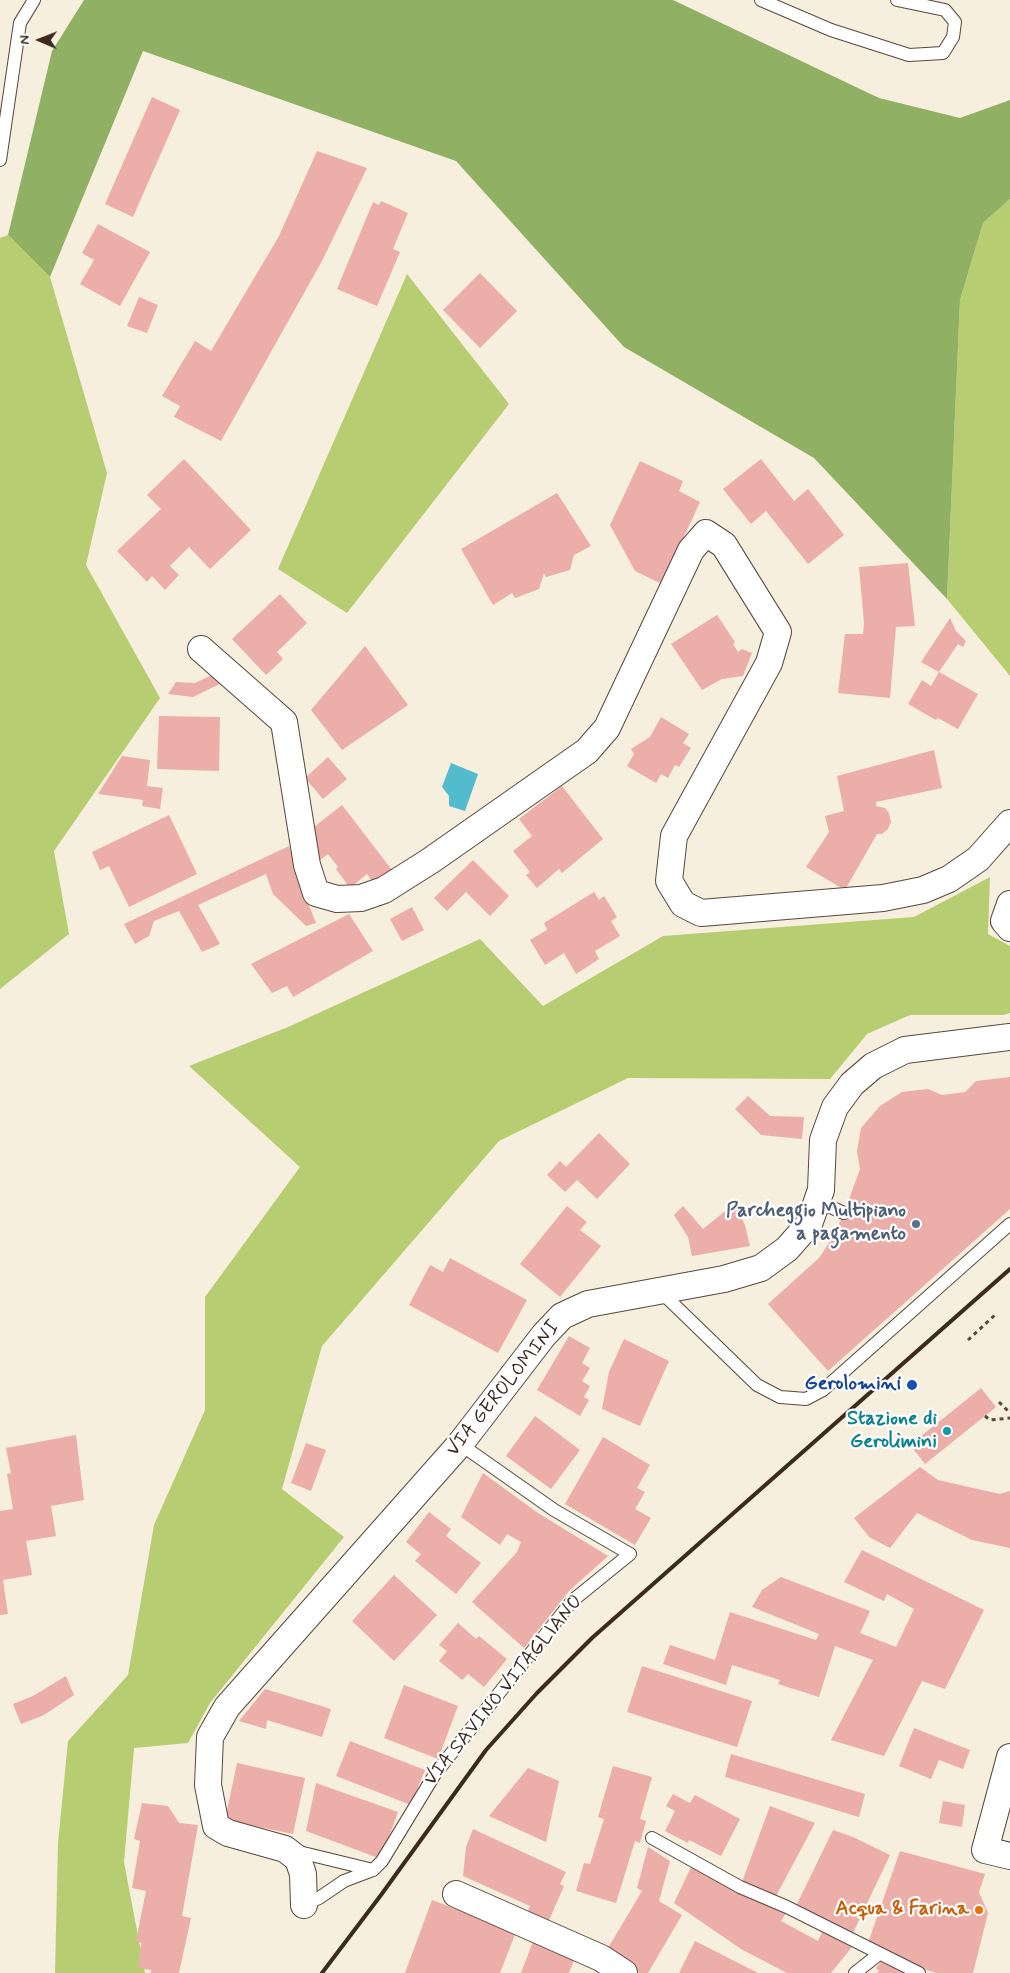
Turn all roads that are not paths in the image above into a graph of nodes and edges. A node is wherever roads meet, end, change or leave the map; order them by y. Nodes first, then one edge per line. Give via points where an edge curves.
1 (34, 0) edge
2 (761, 0) edge
3 (897, 0) edge
4 (0, 160) edge
5 (201, 649) dead end
6 (1010, 823) edge
7 (1010, 904) edge
8 (1010, 928) edge
9 (1010, 1037) edge
10 (817, 1201) junction
11 (844, 1213) dead end
12 (1010, 1224) edge
13 (660, 1291) junction
14 (460, 1444) junction
15 (1010, 1757) edge
16 (652, 1838) dead end
17 (285, 1849) junction
18 (1010, 1856) edge
19 (373, 1870) junction
20 (456, 1894) dead end
21 (304, 1905) joint
22 (879, 1954) junction
23 (624, 1973) edge
24 (855, 1973) edge
25 (919, 1973) edge

1 - 4 lane via 20,23
2 - 3 lane via 831,30 909,55 943,53 953,37 955,22 945,10
5 - 6 street via 284,722 307,865 316,893 338,899 361,898 384,890 430,862 587,751 607,728 691,550 706,533 724,545 778,632 769,663 674,836 669,881 683,904 701,913 883,898 923,890 949,879 978,859
7 - 8 street via 1004,922
9 - 10 street, VIA GEROLOMINI via 905,1050 873,1066 852,1084 835,1107 823,1140 821,1190
10 - 11 lane
10 - 13 street, VIA GEROLOMINI via 809,1224 787,1249 761,1268 724,1279
12 - 13 lane via 823,1390 806,1398 780,1397 757,1386
13 - 14 street, VIA GEROLOMINI via 588,1304 562,1316
14 - 17 street, VIA GEROLOMINI via 228,1707 210,1737 208,1785 216,1826 228,1834
14 - 19 lane, VIA SAVINO VITAGLIANO via 554,1510 630,1554 572,1600 435,1774 382,1861
15 - 18 street via 985,1850
16 - 22 lane via 740,1887
17 - 19 lane
17 - 21 street via 298,1859 303,1874
19 - 21 lane via 344,1880
20 - 23 street via 601,1958
22 - 24 lane
22 - 25 lane

